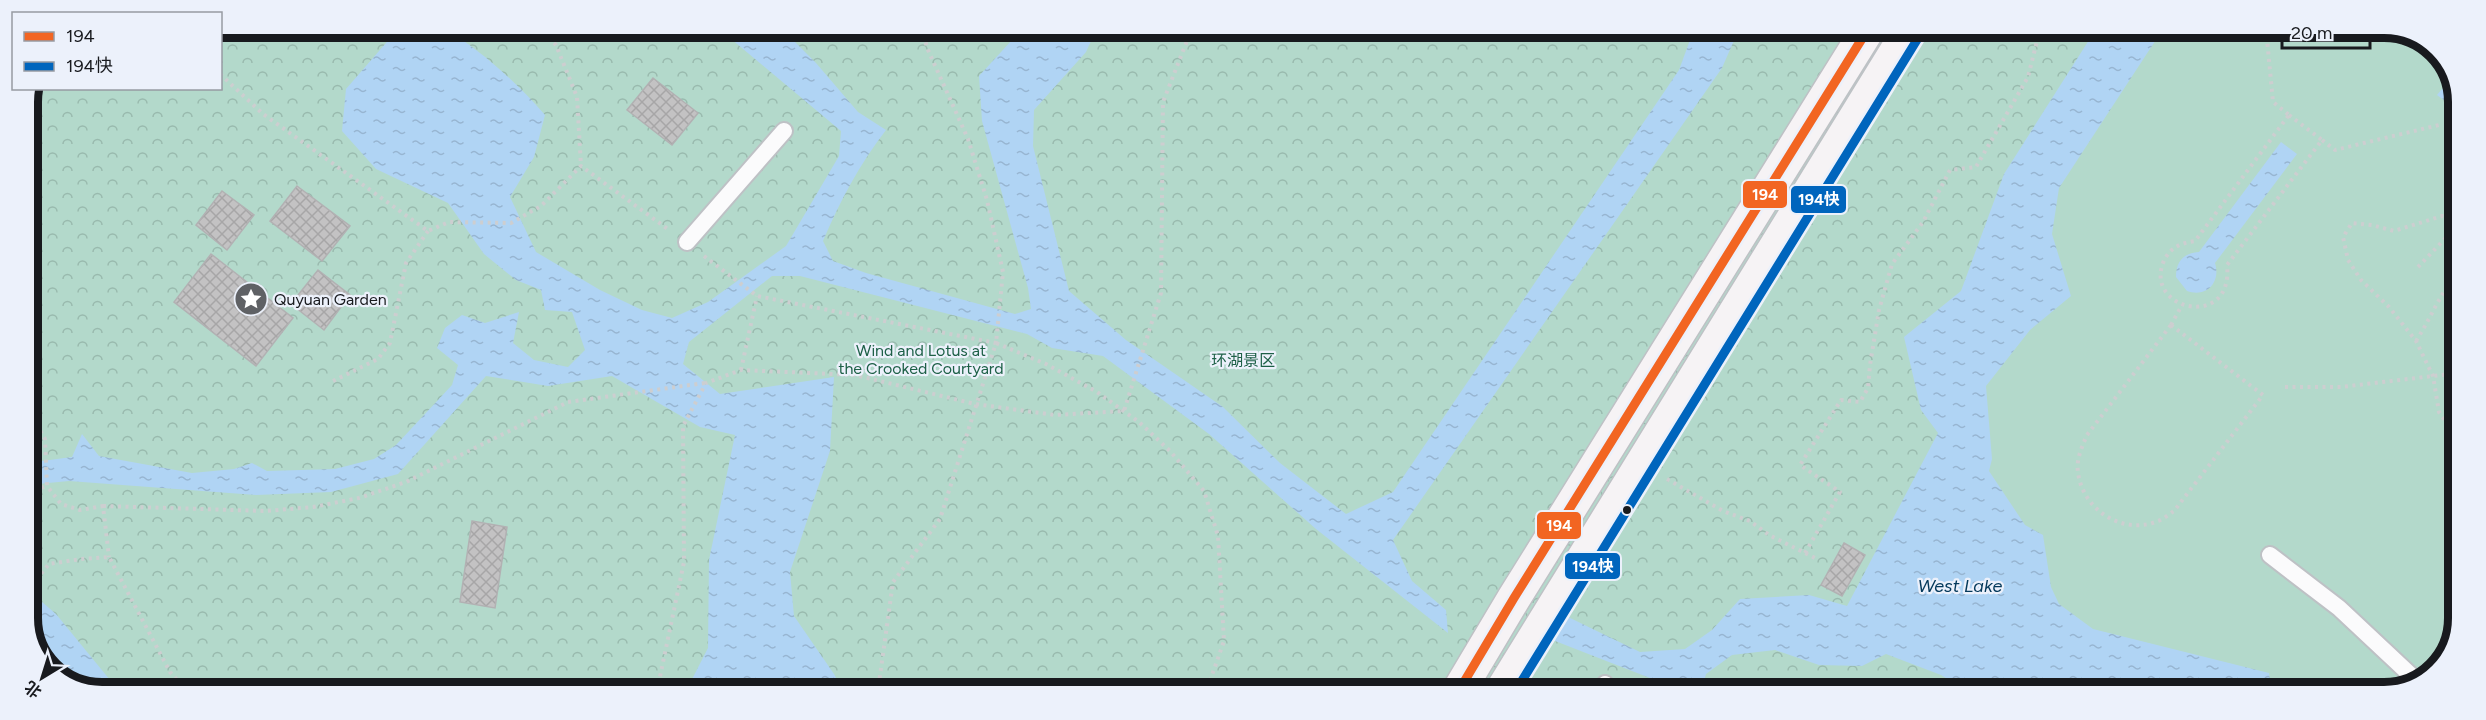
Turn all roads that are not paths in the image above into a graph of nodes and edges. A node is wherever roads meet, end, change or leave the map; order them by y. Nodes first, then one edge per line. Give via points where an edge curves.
1 (1862, 38) edge
2 (1904, 38) edge
3 (784, 131) dead end
4 (687, 242) road end
5 (2270, 555) dead end
6 (2412, 676) edge
7 (1464, 682) edge
8 (1507, 682) edge

1 - 7 main road
2 - 8 main road
3 - 4 lane
5 - 6 lane via 2339,608

